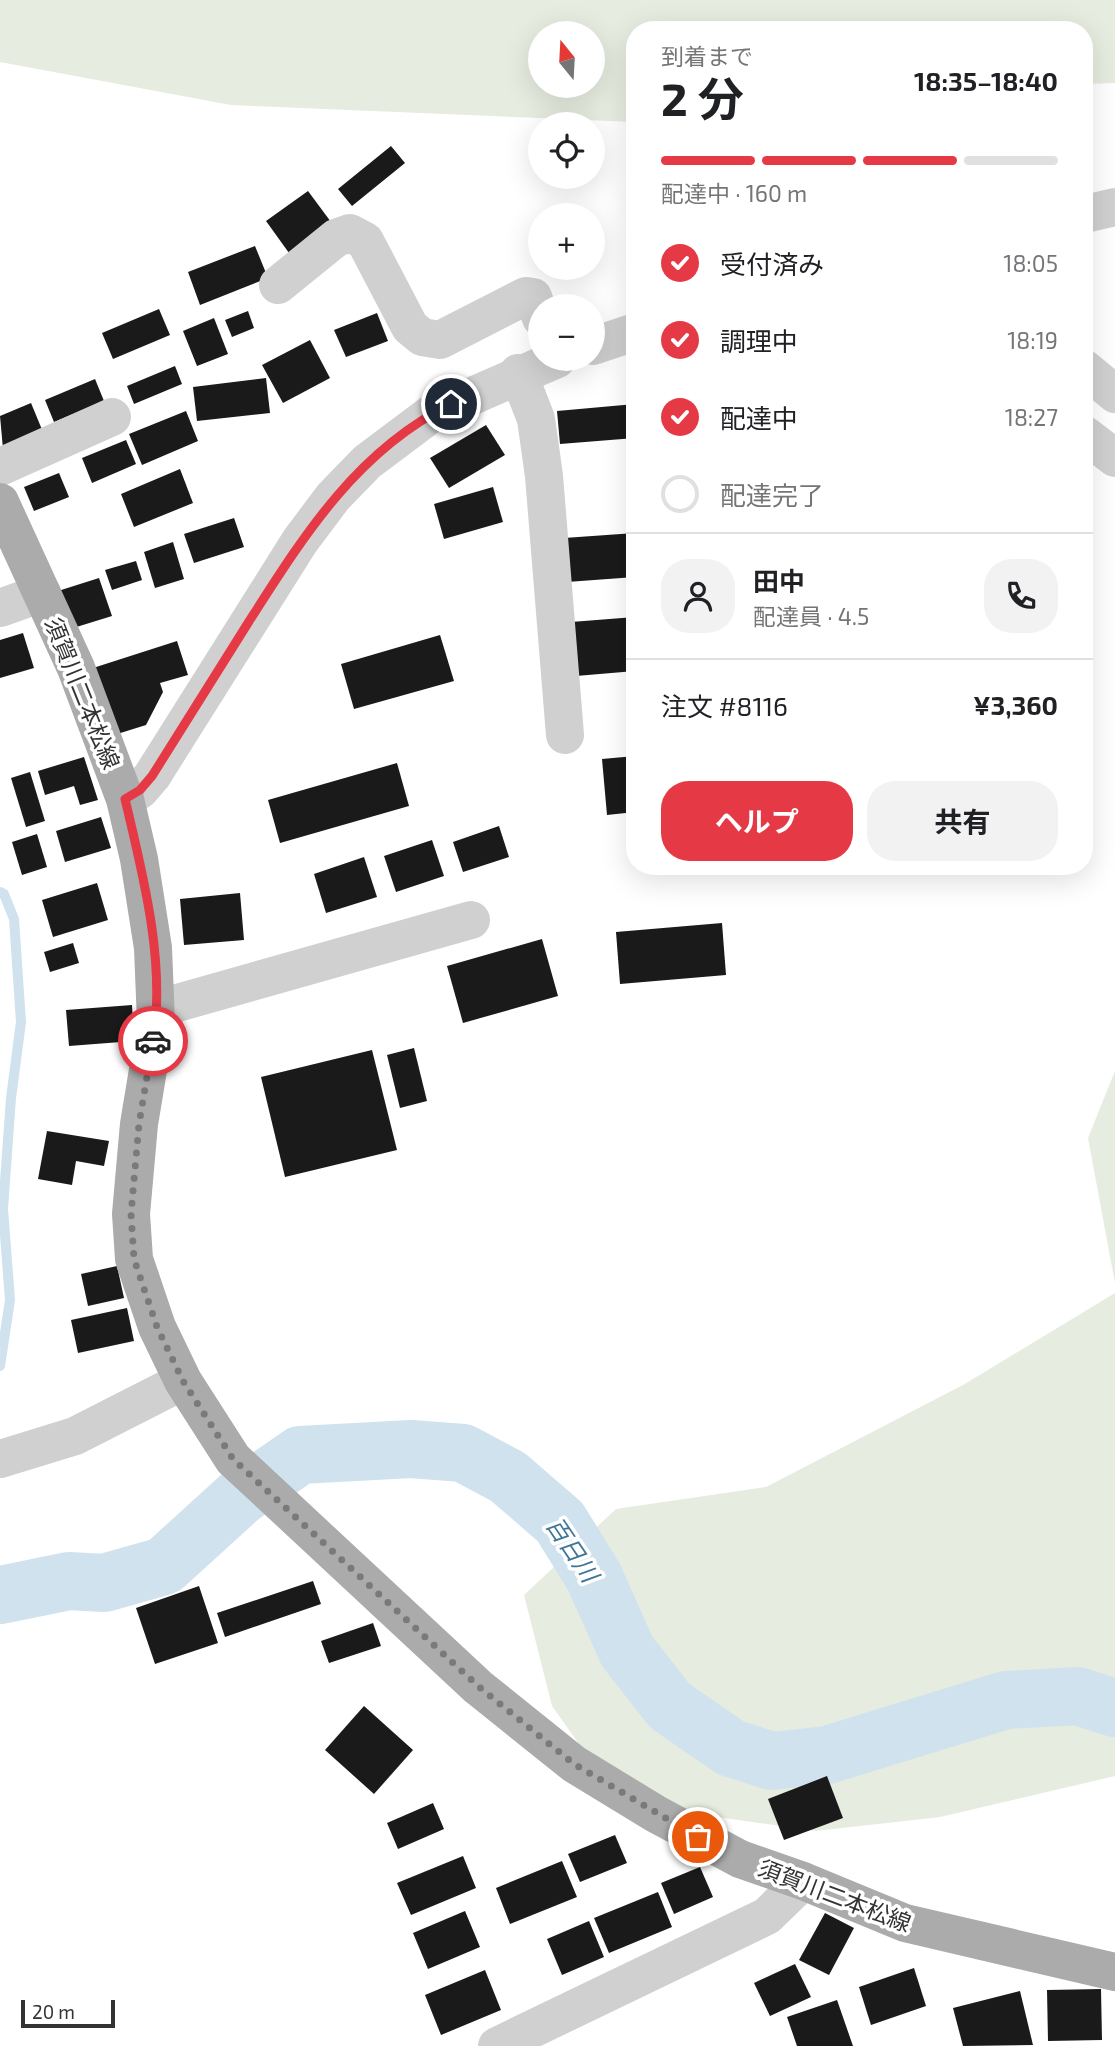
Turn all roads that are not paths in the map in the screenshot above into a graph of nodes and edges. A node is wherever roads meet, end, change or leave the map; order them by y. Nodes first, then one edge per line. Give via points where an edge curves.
1 (1115, 207) edge
2 (1093, 212) edge
3 (278, 285) dead end
4 (528, 296) edge
5 (626, 335) edge
6 (605, 342) edge
7 (528, 370) edge
8 (519, 373) junction
9 (1093, 376) edge
10 (1115, 394) edge
11 (112, 417) dead end
12 (1093, 441) edge
13 (1115, 458) edge
14 (0, 467) edge
15 (0, 502) edge
16 (41, 593) junction
17 (0, 608) edge
18 (565, 736) dead end
19 (125, 799) junction
20 (471, 920) dead end
21 (156, 1009) junction
22 (183, 1381) junction
23 (0, 1459) edge
24 (803, 1881) junction
25 (1115, 1972) edge
26 (497, 2046) edge

1 - 2 street
3 - 4 street via 336,238 350,233 365,241 410,327 422,337 440,340
5 - 6 street
7 - 8 street
8 - 18 street via 536,419 544,477
8 - 19 street via 422,420 376,454 333,497 300,541 152,776
9 - 10 street
11 - 14 street
12 - 13 street
15 - 16 main road, 須賀川二本松線
16 - 17 street
16 - 19 main road, 須賀川二本松線 via 76,668
19 - 21 main road, 須賀川二本松線 via 153,948
20 - 21 street
21 - 22 main road, 須賀川二本松線 via 131,1214 134,1259 157,1327
22 - 23 street via 75,1436
22 - 24 main road, 須賀川二本松線 via 233,1459 478,1686 574,1764 740,1859
24 - 25 main road, 須賀川二本松線 via 905,1923
24 - 26 street via 767,1916

